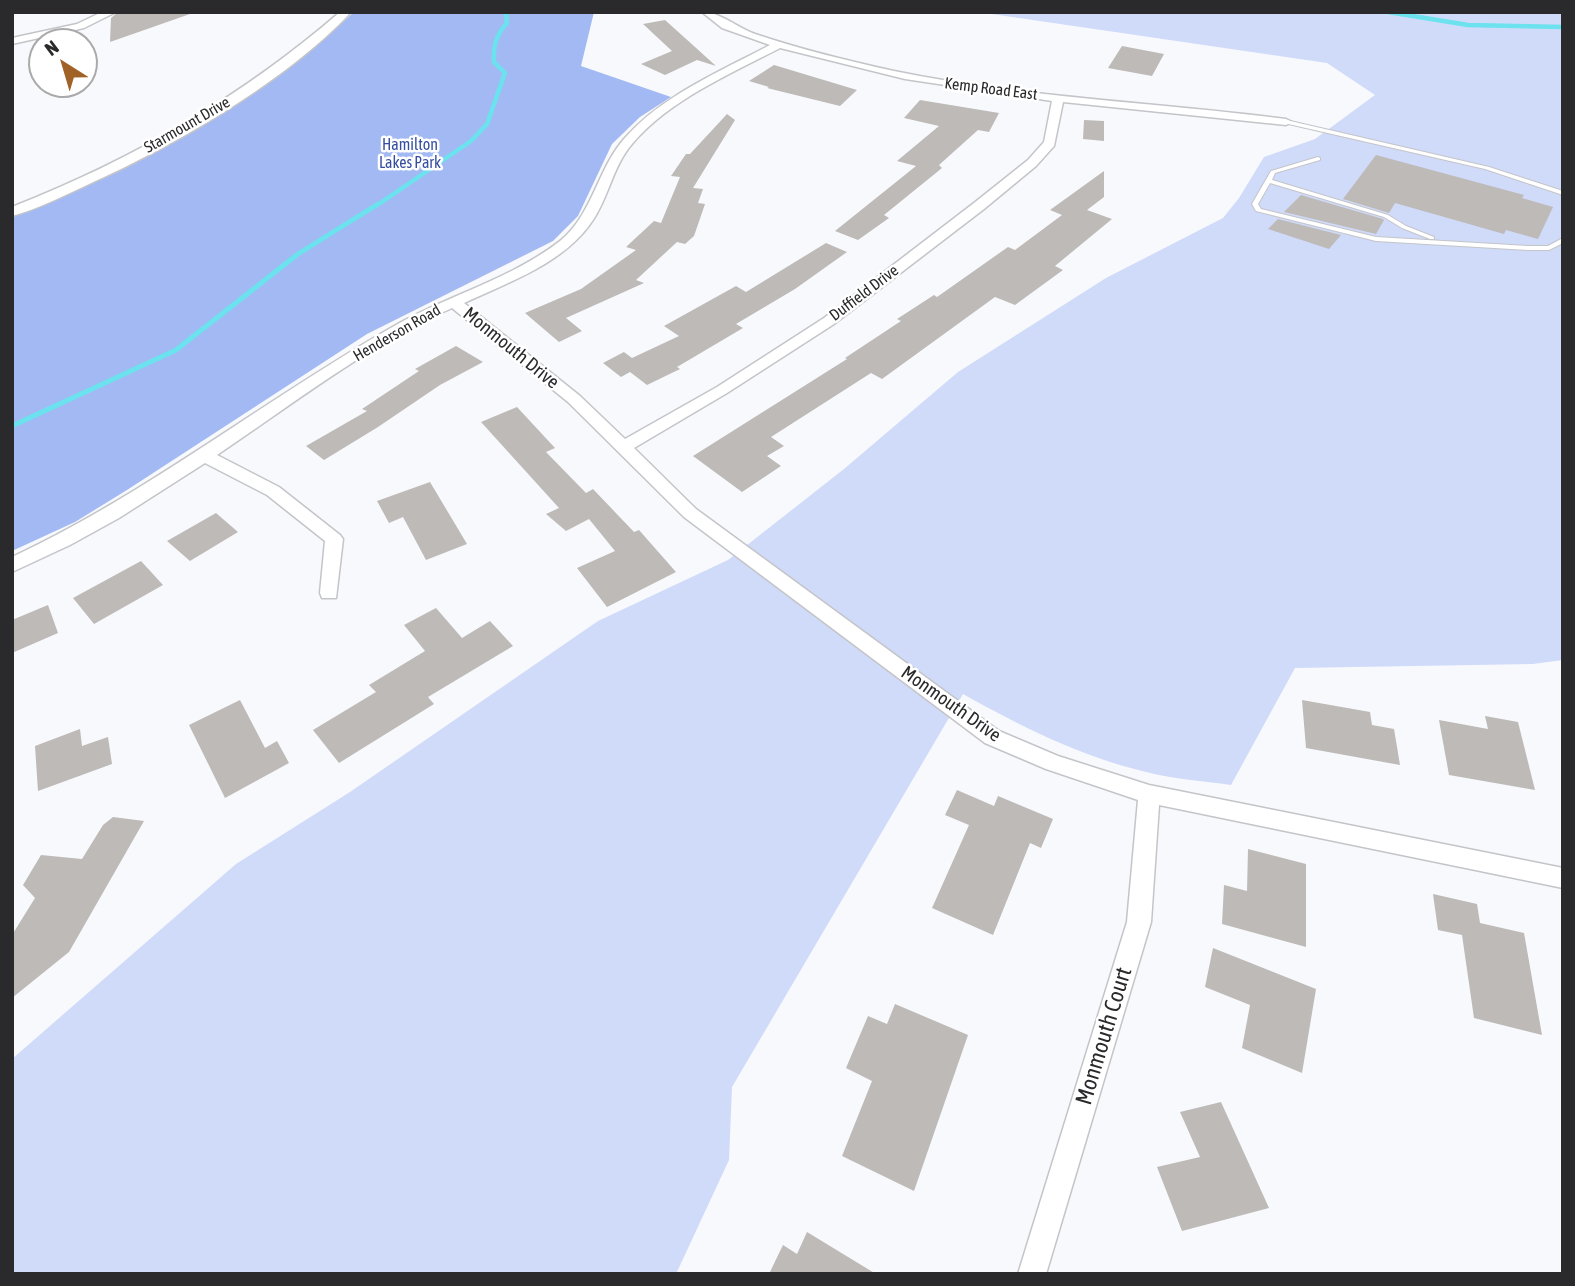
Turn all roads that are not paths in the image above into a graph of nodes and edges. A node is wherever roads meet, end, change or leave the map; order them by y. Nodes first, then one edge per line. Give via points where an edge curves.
1 (111, 12) edge
2 (346, 12) edge
3 (707, 12) edge
4 (12, 41) edge
5 (780, 44) junction
6 (1058, 97) junction
7 (1286, 122) joint
8 (1318, 159) dead end
9 (1268, 181) junction
10 (1563, 193) edge
11 (12, 212) edge
12 (1563, 240) edge
13 (1447, 243) junction
14 (453, 300) junction
15 (624, 447) junction
16 (203, 456) junction
17 (12, 565) edge
18 (329, 593) dead end
19 (1149, 794) junction
20 (1563, 878) edge
21 (1032, 1274) edge

1 - 4 street via 80,26
2 - 11 street, Starmount Drive via 307,48 203,117 101,173
3 - 5 street, Kemp Road East via 723,23
5 - 6 street, Kemp Road East via 920,79
5 - 14 street, Henderson Road via 683,99 628,141 583,228 562,246
6 - 7 street, Kemp Road East
6 - 15 street, Duffield Drive via 1050,143 990,197 829,321
7 - 10 lane via 1488,168
8 - 9 lane via 1279,168
9 - 13 lane via 1386,216 1404,228
9 - 13 lane via 1255,204 1258,210 1376,239
12 - 13 lane via 1549,247 1528,248
14 - 15 street, Monmouth Drive via 574,398
14 - 16 street, Henderson Road via 401,328
15 - 19 street, Monmouth Drive via 690,513 992,737 1053,763
16 - 17 street, Henderson Road via 61,544
16 - 18 street via 241,470 302,510 334,539
19 - 20 street, Monmouth Drive
19 - 21 street, Monmouth Court via 1139,922

